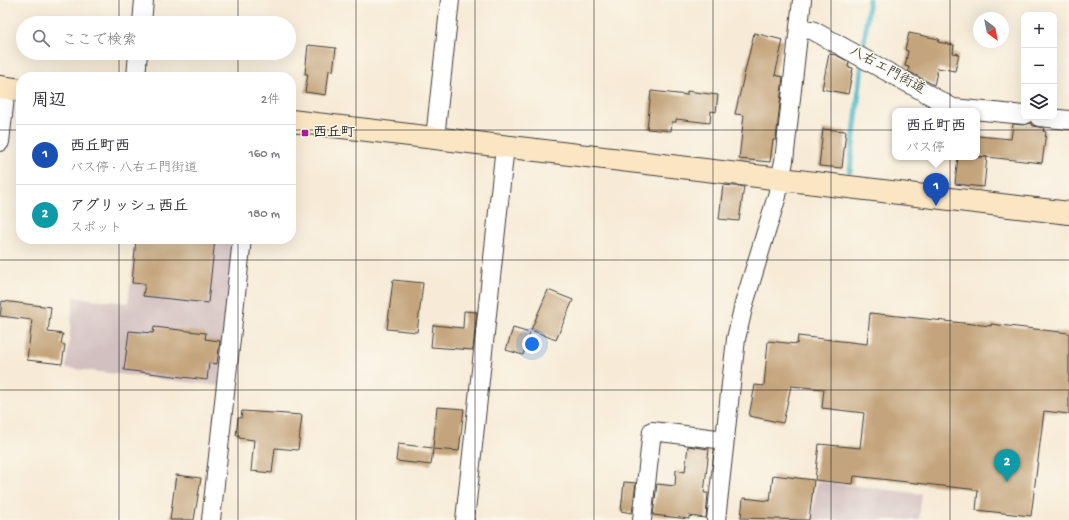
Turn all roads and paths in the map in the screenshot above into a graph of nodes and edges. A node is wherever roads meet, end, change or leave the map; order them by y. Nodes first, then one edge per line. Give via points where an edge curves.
1 (144, 0) edge
2 (450, 0) edge
3 (802, 0) edge
4 (143, 16) edge
5 (799, 29) junction
6 (137, 60) edge
7 (136, 72) edge
8 (9, 88) edge
9 (954, 108) edge
10 (980, 111) edge
11 (1021, 116) edge
12 (1057, 119) edge
13 (1069, 120) edge
14 (296, 123) edge
15 (435, 138) junction
16 (0, 142) edge
17 (505, 146) junction
18 (780, 179) junction
19 (1069, 212) edge
20 (241, 244) edge
21 (725, 440) junction
22 (211, 520) edge
23 (464, 520) edge
24 (642, 520) edge
25 (716, 520) edge

1 - 4 street
2 - 15 street
3 - 5 street
5 - 9 street, 八右エ門街道 via 812,30
5 - 18 street
6 - 7 street
8 - 16 street
10 - 11 street, 八右エ門街道
12 - 13 street
14 - 15 street
15 - 17 street
17 - 18 street
17 - 23 street
18 - 19 street
18 - 21 street via 739,327
20 - 22 street
21 - 24 street via 652,431
21 - 25 street

